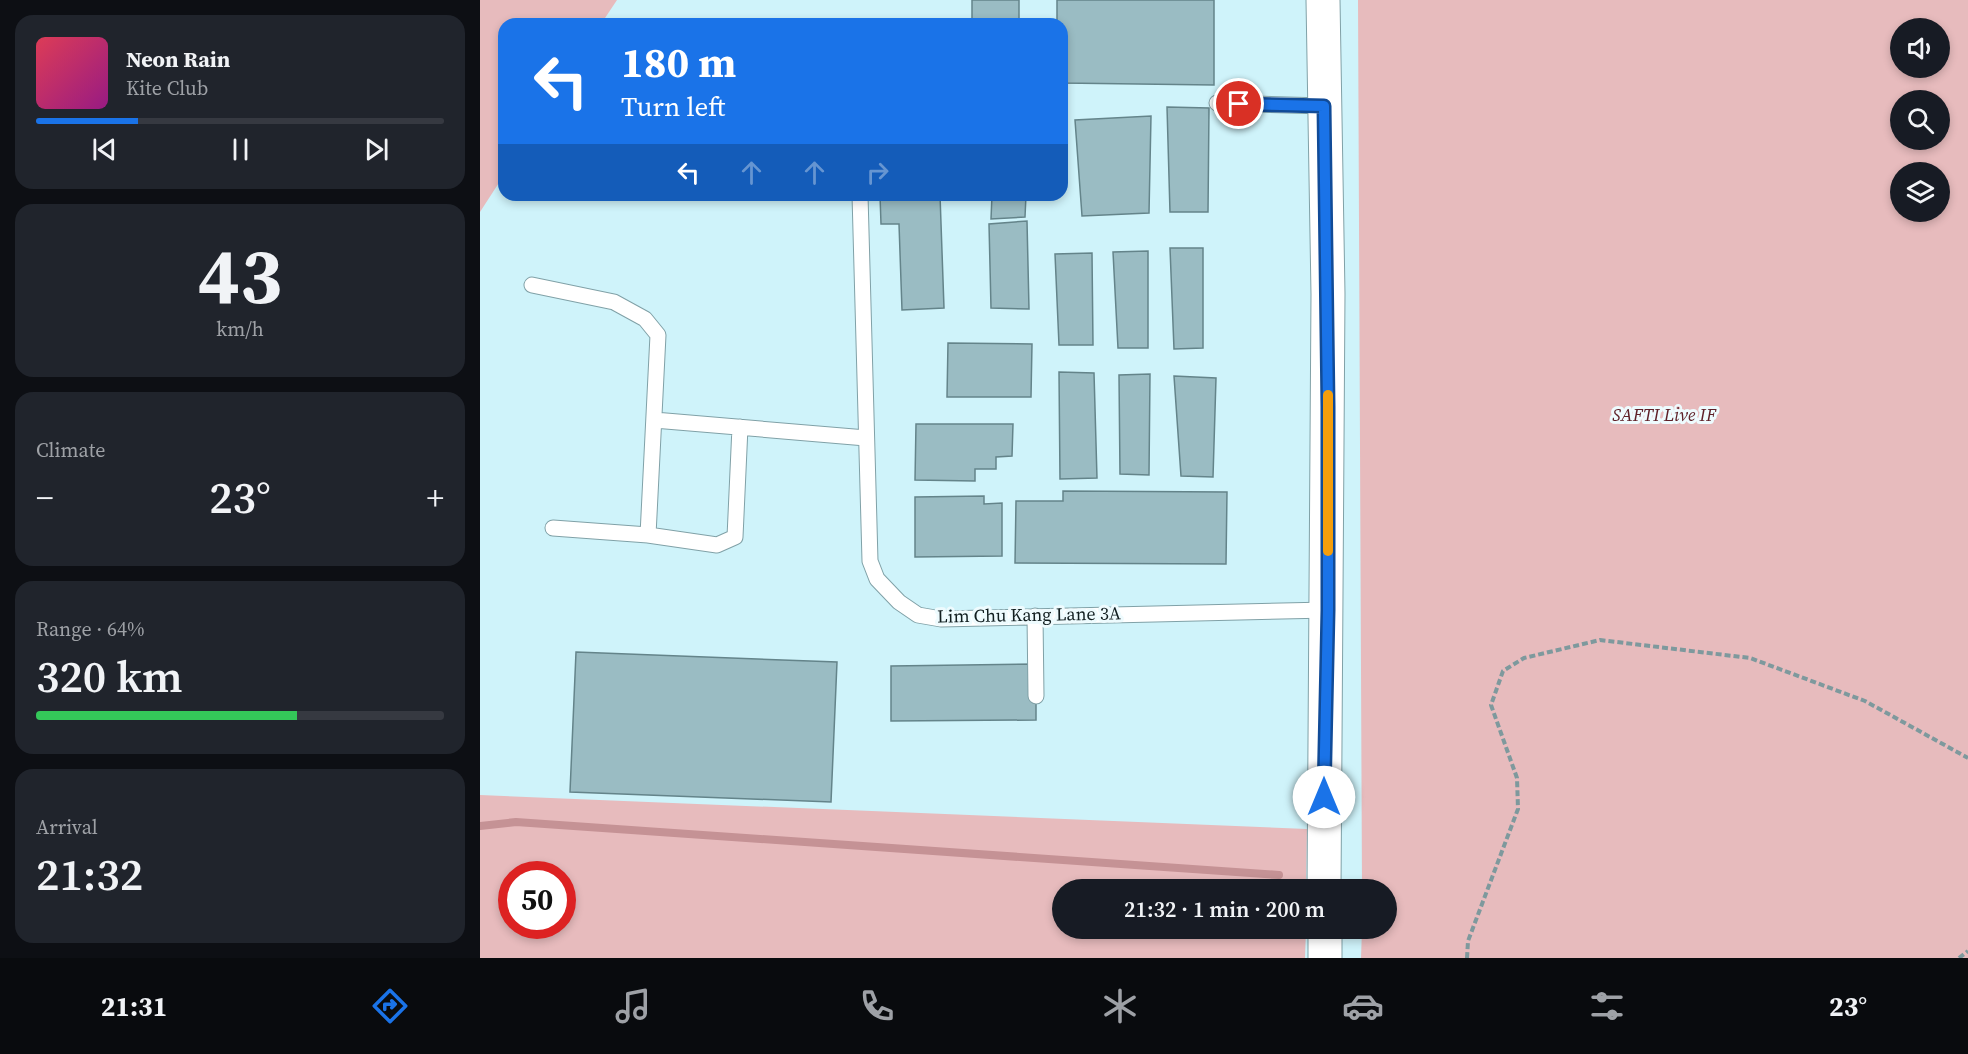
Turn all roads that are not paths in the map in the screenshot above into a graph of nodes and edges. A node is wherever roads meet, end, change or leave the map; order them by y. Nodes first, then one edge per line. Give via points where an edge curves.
1 (1323, 0) edge
2 (1217, 104) dead end
3 (1324, 106) junction
4 (860, 201) edge
5 (532, 285) dead end
6 (654, 420) junction
7 (740, 427) junction
8 (866, 438) junction
9 (553, 528) dead end
10 (648, 535) junction
11 (1328, 610) junction
12 (1035, 616) junction
13 (1036, 696) dead end
14 (1324, 879) edge
15 (1324, 939) edge
16 (1325, 958) edge

1 - 3 main road
2 - 3 lane
3 - 11 main road
4 - 8 lane, Lim Chu Kang Lane 3A
5 - 6 lane via 614,302 645,319 658,335
6 - 7 lane
6 - 10 lane
7 - 8 lane
7 - 10 lane via 735,537 717,545
8 - 12 lane, Lim Chu Kang Lane 3A via 870,561 877,579 918,615 941,619
9 - 10 lane
11 - 12 lane, Lim Chu Kang Lane 3A
11 - 14 main road
12 - 13 lane
15 - 16 main road

